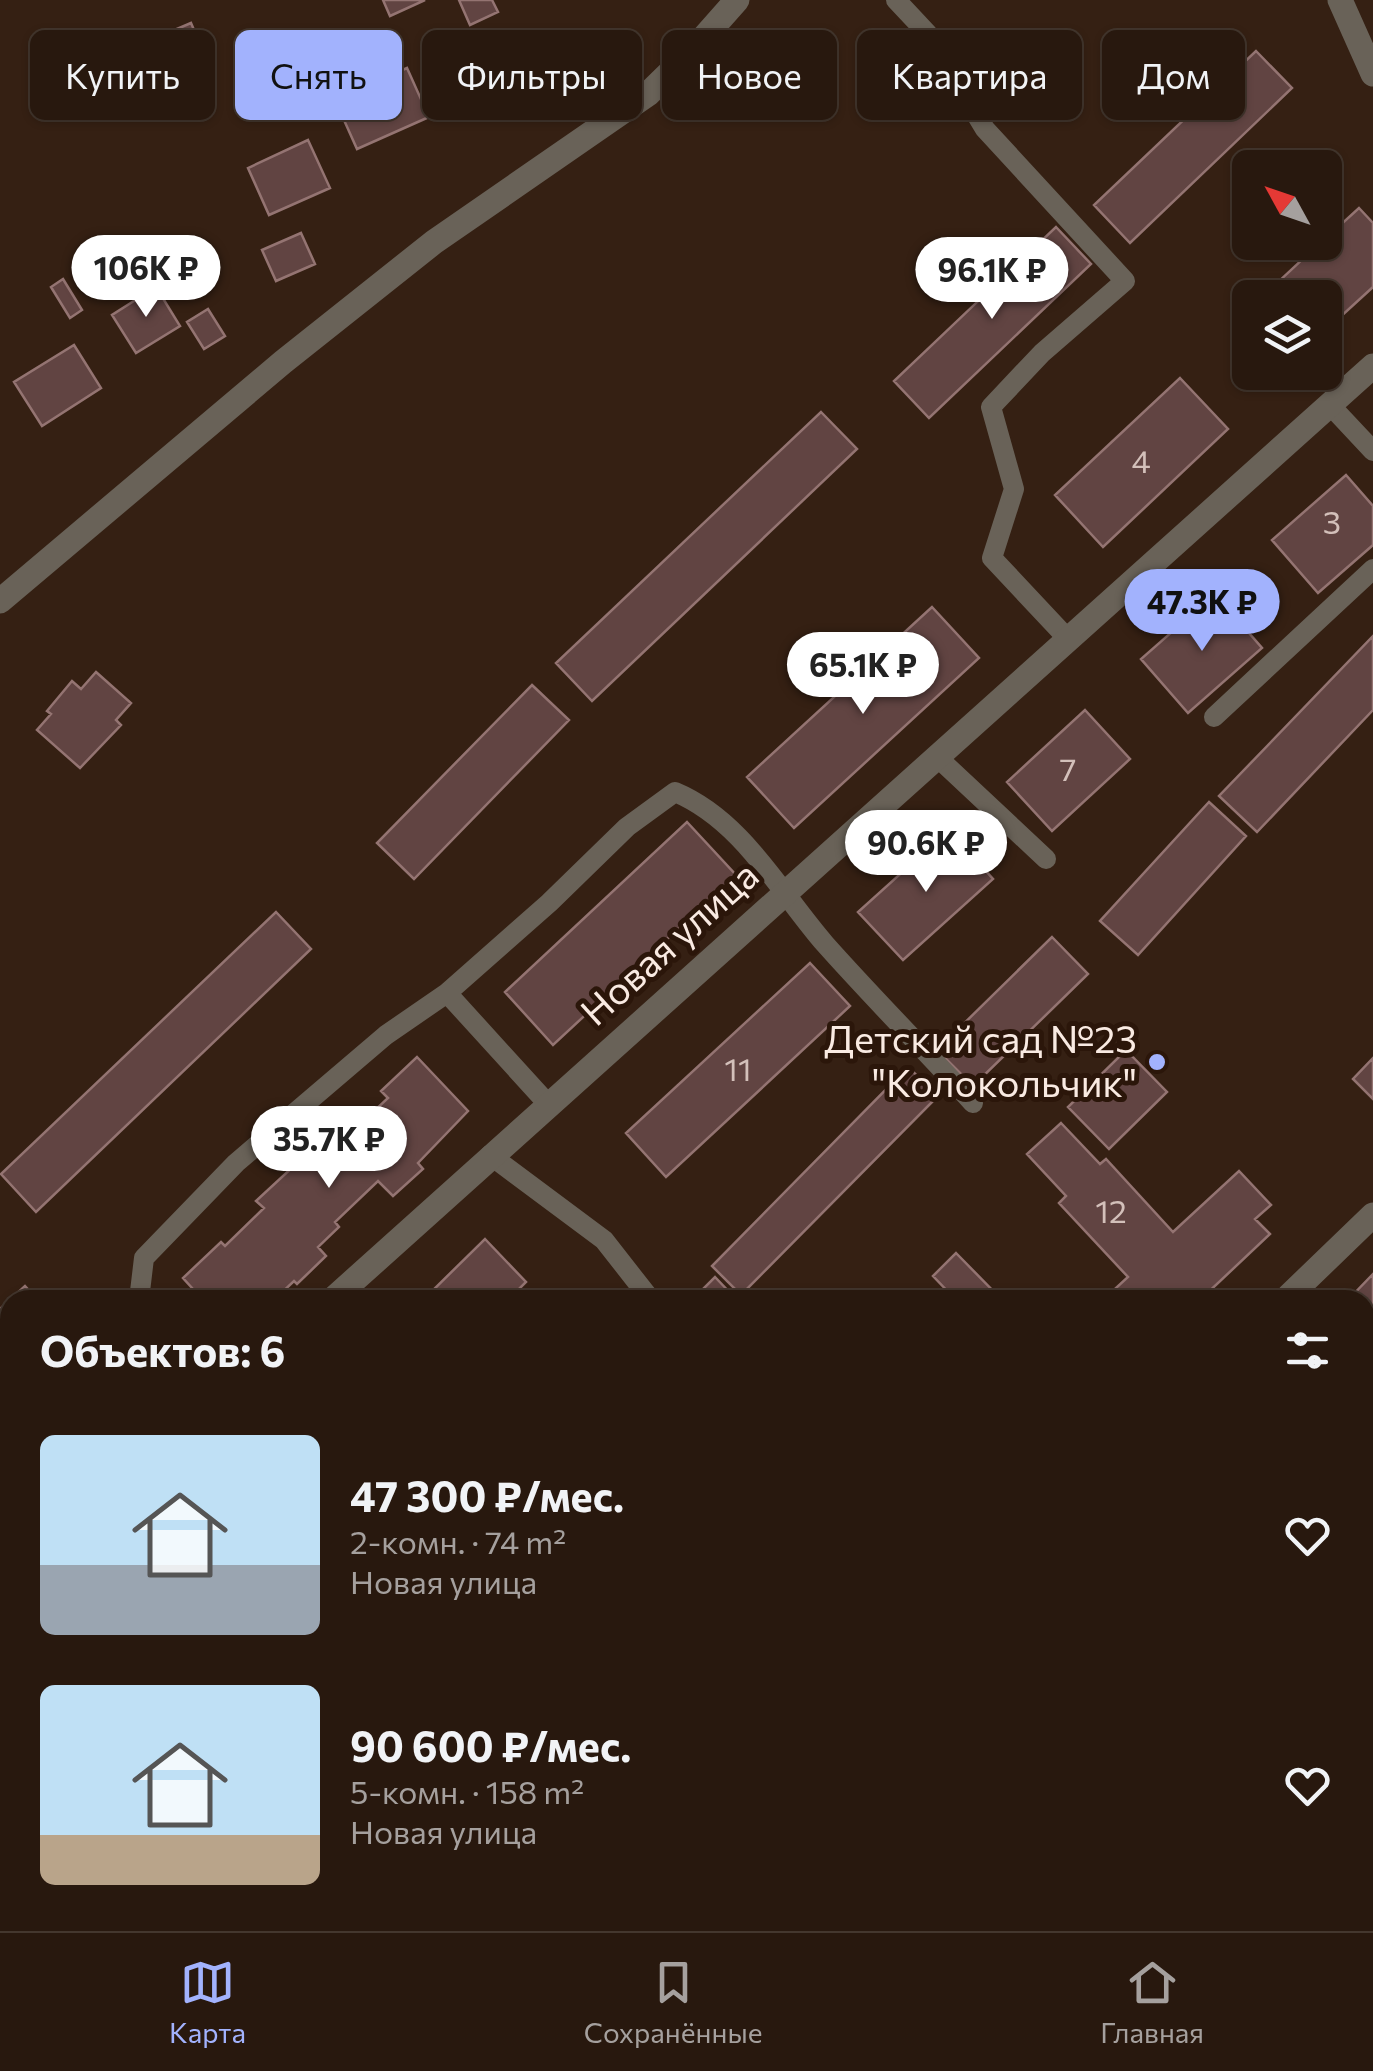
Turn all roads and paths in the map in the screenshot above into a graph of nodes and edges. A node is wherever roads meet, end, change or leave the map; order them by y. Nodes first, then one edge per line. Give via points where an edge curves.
1 (737, 0) edge
2 (896, 0) edge
3 (1340, 0) edge
4 (1373, 74) edge
5 (1373, 366) edge
6 (1330, 405) junction
7 (1373, 451) edge
8 (1373, 569) edge
9 (0, 601) edge
10 (1068, 639) junction
11 (1214, 717) dead end
12 (936, 756) junction
13 (1046, 859) dead end
14 (783, 893) junction
15 (448, 992) junction
16 (548, 1104) junction
17 (972, 1104) dead end
18 (490, 1155) junction
19 (1373, 1215) edge
20 (140, 1290) edge
21 (343, 1290) edge
22 (643, 1290) edge
23 (1295, 1290) edge

1 - 9 street via 648,94 434,242
2 - 10 lane via 926,32 985,129 1125,281 991,408 1014,489 992,558
3 - 4 street
5 - 6 street, Новая улица
6 - 7 lane
6 - 10 street, Новая улица
8 - 11 lane
10 - 12 street, Новая улица
12 - 13 lane
12 - 14 street, Новая улица
14 - 15 lane via 756,855 702,803 675,792
14 - 16 street, Новая улица
14 - 17 lane
15 - 16 lane
15 - 20 lane via 386,1035 236,1164 144,1258
16 - 18 street, Новая улица
18 - 21 street, Новая улица
18 - 22 lane via 604,1240
19 - 23 street

